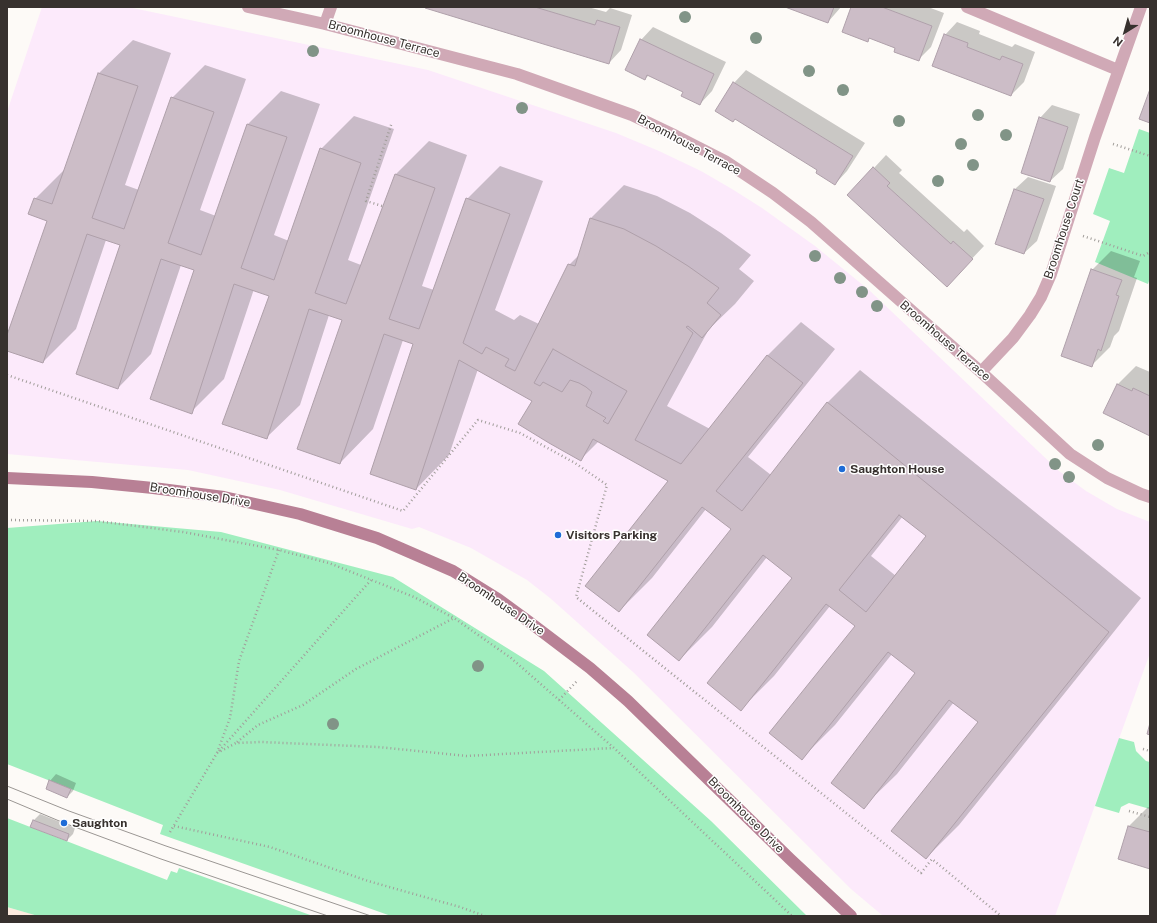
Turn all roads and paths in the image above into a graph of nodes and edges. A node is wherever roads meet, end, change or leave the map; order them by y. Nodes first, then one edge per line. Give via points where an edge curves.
1 (248, 7) edge
2 (331, 7) edge
3 (967, 7) edge
4 (1140, 7) edge
5 (325, 24) junction
6 (1118, 70) junction
7 (392, 122) dead end
8 (1095, 137) junction
9 (1150, 156) edge
10 (382, 206) dead end
11 (1064, 229) junction
12 (1150, 252) edge
13 (981, 372) junction
14 (7, 376) edge
15 (7, 478) edge
16 (1150, 497) edge
17 (7, 520) edge
18 (279, 550) junction
19 (372, 580) junction
20 (454, 618) junction
21 (590, 668) junction
22 (560, 700) junction
23 (236, 743) junction
24 (614, 748) junction
25 (1143, 749) dead end
26 (1150, 751) edge
27 (217, 753) junction
28 (1129, 811) dead end
29 (1150, 817) edge
30 (174, 826) junction
31 (170, 832) dead end
32 (486, 916) edge
33 (792, 916) edge
34 (851, 916) edge
35 (1000, 916) edge

1 - 5 street, Broomhouse Terrace
2 - 5 street
3 - 6 street
4 - 6 street, Broomhouse Court
5 - 13 street, Broomhouse Terrace via 517,74 632,115 724,161 811,222
6 - 8 street, Broomhouse Court
7 - 10 path via 366,201
8 - 9 path
8 - 11 street, Broomhouse Court
11 - 12 path via 1143,256
11 - 13 street, Broomhouse Court via 1041,297 1013,338
13 - 16 street, Broomhouse Terrace via 1070,454 1107,478
14 - 35 path via 403,511 478,420 520,433 568,459 606,485 576,597 921,873 932,859
15 - 21 street, Broomhouse Drive via 100,483 224,496 300,514 378,538 453,571 498,599
17 - 18 path via 97,521 183,532
18 - 19 path via 329,563
18 - 27 path via 239,661 230,718
19 - 20 path via 414,597
19 - 27 path
20 - 22 path via 511,658
20 - 23 path via 356,669 303,705 258,725
21 - 22 path
21 - 34 street, Broomhouse Drive via 628,701
22 - 24 path
23 - 24 path via 378,747 467,756
23 - 27 path
24 - 33 path
25 - 26 path
27 - 30 path
28 - 29 path
30 - 31 path
30 - 32 path via 270,847 368,881

